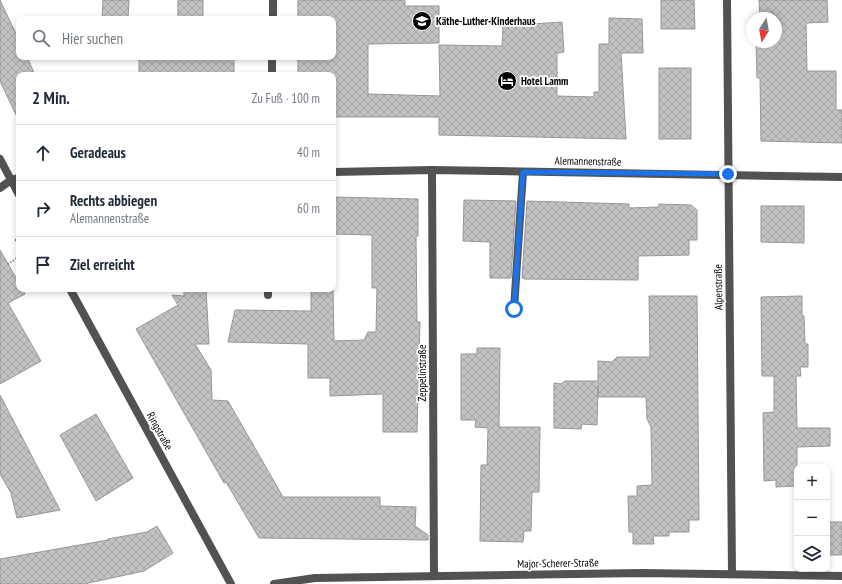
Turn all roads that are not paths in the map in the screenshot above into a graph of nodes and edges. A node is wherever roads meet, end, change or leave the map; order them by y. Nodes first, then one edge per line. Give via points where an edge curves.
1 (273, 0) edge
2 (727, 0) edge
3 (273, 16) edge
4 (272, 60) edge
5 (272, 72) edge
6 (0, 159) edge
7 (432, 170) junction
8 (336, 172) edge
9 (523, 172) junction
10 (728, 174) junction
11 (842, 177) edge
12 (15, 179) edge
13 (0, 188) edge
14 (72, 292) edge
15 (514, 309) dead end
16 (732, 574) junction
17 (434, 576) junction
18 (842, 576) edge
19 (231, 584) edge
20 (274, 584) edge

1 - 3 street
2 - 10 street, Alpenstraße
4 - 5 street
6 - 12 street
7 - 8 street, Alemannenstraße
7 - 9 street, Alemannenstraße
7 - 17 street, Zeppelinstraße
9 - 10 street, Alemannenstraße
9 - 15 street
10 - 11 street, Alemannenstraße
10 - 16 street, Alpenstraße
12 - 13 street
14 - 19 street, Ringstraße
16 - 17 street, Major-Scherer-Straße
16 - 18 street, Major-Scherer-Straße
17 - 20 street, Major-Scherer-Straße via 315,578

